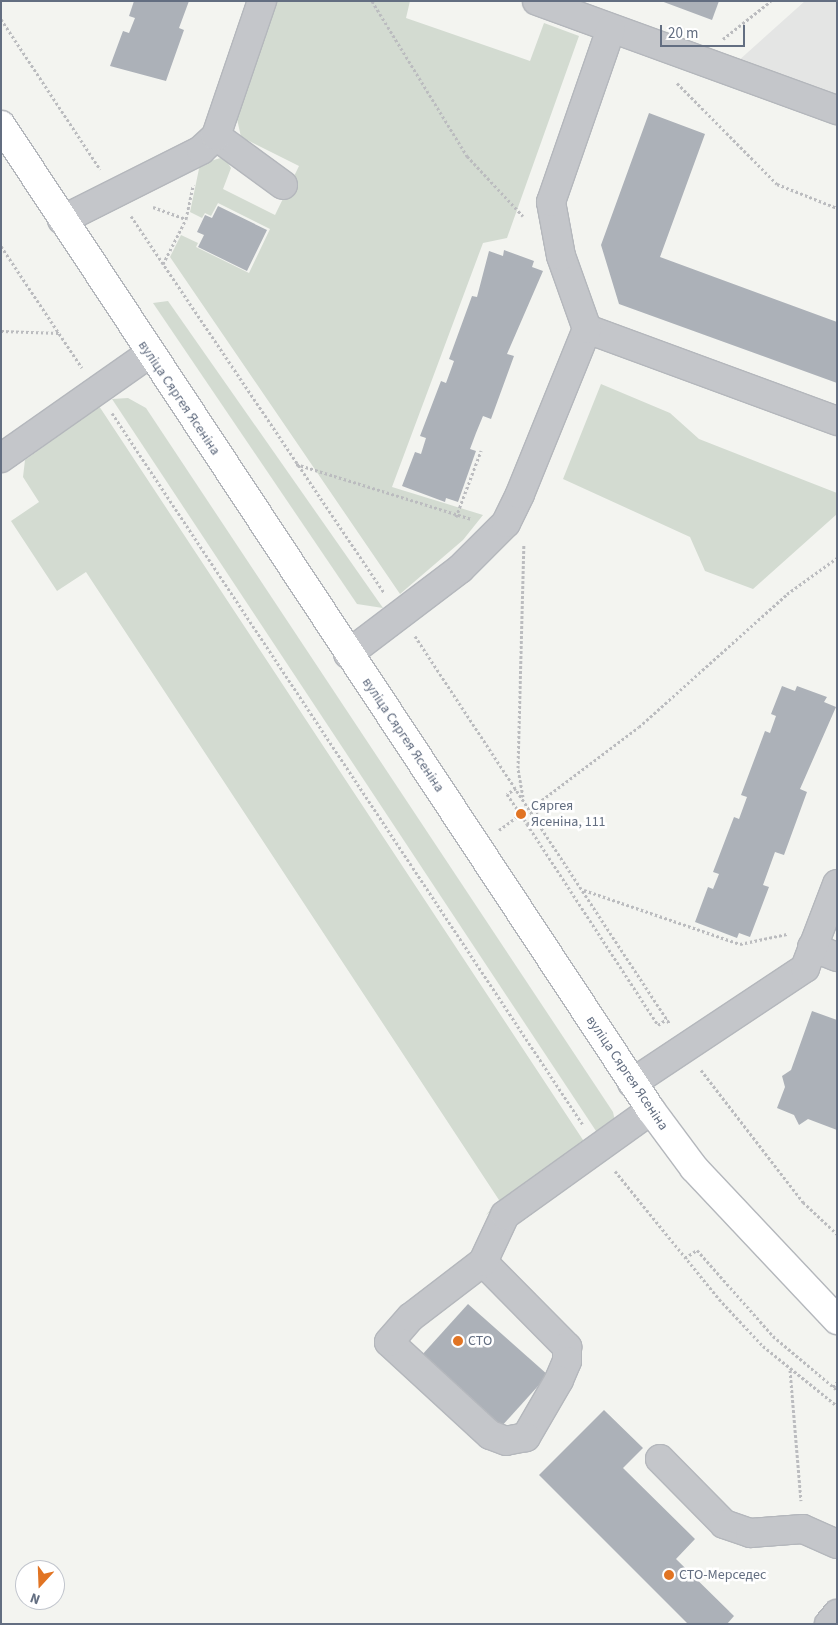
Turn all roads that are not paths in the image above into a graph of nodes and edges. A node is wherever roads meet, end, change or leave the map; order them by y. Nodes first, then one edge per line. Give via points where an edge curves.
1 (262, 1) edge
2 (537, 1) edge
3 (610, 28) junction
4 (837, 110) edge
5 (1, 125) edge
6 (208, 143) junction
7 (283, 185) dead end
8 (62, 220) junction
9 (587, 329) junction
10 (149, 354) junction
11 (837, 421) edge
12 (1, 458) edge
13 (348, 654) junction
14 (835, 893) edge
15 (823, 944) edge
16 (632, 1083) junction
17 (651, 1110) junction
18 (482, 1262) junction
19 (837, 1320) edge
20 (660, 1459) dead end
21 (837, 1544) edge
22 (837, 1614) edge
23 (829, 1624) edge

1 - 6 lane
2 - 3 lane
3 - 4 lane
3 - 9 lane via 551,202 561,256
5 - 8 main road, вуліца Сяргея Ясеніна
6 - 7 lane
6 - 8 lane
8 - 10 main road, вуліца Сяргея Ясеніна
9 - 11 lane
9 - 13 lane via 515,532
10 - 12 lane
10 - 13 main road, вуліца Сяргея Ясеніна
13 - 16 main road, вуліца Сяргея Ясеніна
14 - 15 lane
15 - 16 lane via 805,968
16 - 17 main road, вуліца Сяргея Ясеніна
17 - 18 lane via 505,1215
17 - 19 main road, вуліца Сяргея Ясеніна via 694,1168
18 - 18 lane via 567,1347 568,1362 560,1380 526,1436 506,1441 490,1435 390,1342 411,1317
20 - 21 lane via 724,1524 750,1533 803,1529
22 - 23 lane

